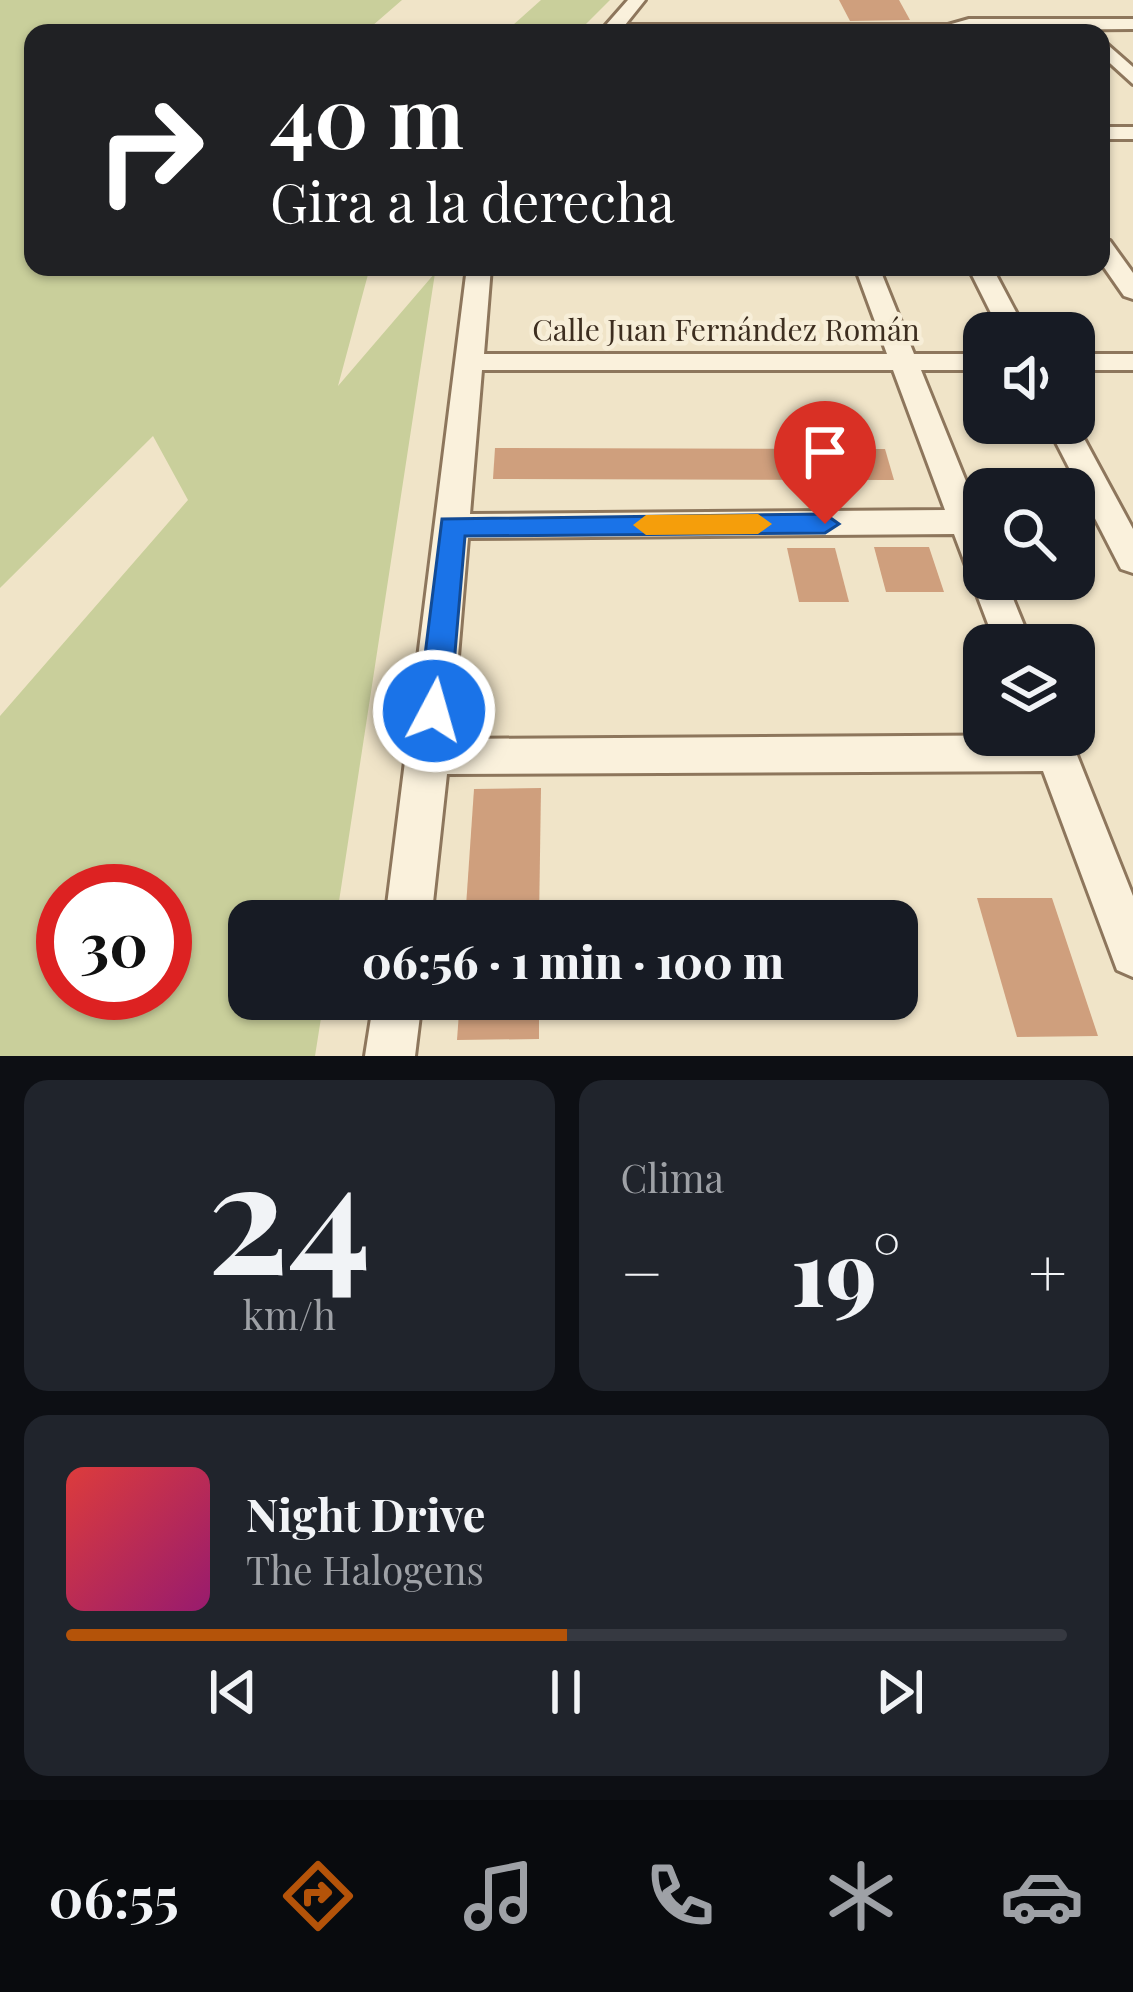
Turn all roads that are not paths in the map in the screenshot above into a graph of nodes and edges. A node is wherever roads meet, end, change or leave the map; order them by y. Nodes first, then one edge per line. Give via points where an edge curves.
1 (637, 0) edge
2 (616, 24) edge
3 (1110, 54) edge
4 (1133, 79) edge
5 (1110, 259) edge
6 (477, 276) edge
7 (870, 276) edge
8 (985, 276) edge
9 (1133, 291) edge
10 (1003, 312) edge
11 (469, 362) junction
12 (963, 362) edge
13 (1095, 362) edge
14 (1133, 362) edge
15 (903, 363) junction
16 (1072, 444) edge
17 (963, 517) edge
18 (963, 522) edge
19 (452, 526) junction
20 (1133, 560) edge
21 (963, 746) edge
22 (1058, 756) edge
23 (429, 758) junction
24 (411, 900) edge
25 (1133, 954) edge
26 (395, 1020) edge
27 (391, 1056) edge

1 - 2 street
3 - 4 street
5 - 9 street
6 - 11 street
7 - 15 street
8 - 10 street
11 - 15 street, Calle Juan Fernández Román
11 - 19 street
12 - 15 street, Calle Juan Fernández Román
13 - 14 street
15 - 17 street
16 - 20 street
18 - 19 street
19 - 23 street
21 - 23 street
22 - 25 street
23 - 24 street
26 - 27 street

